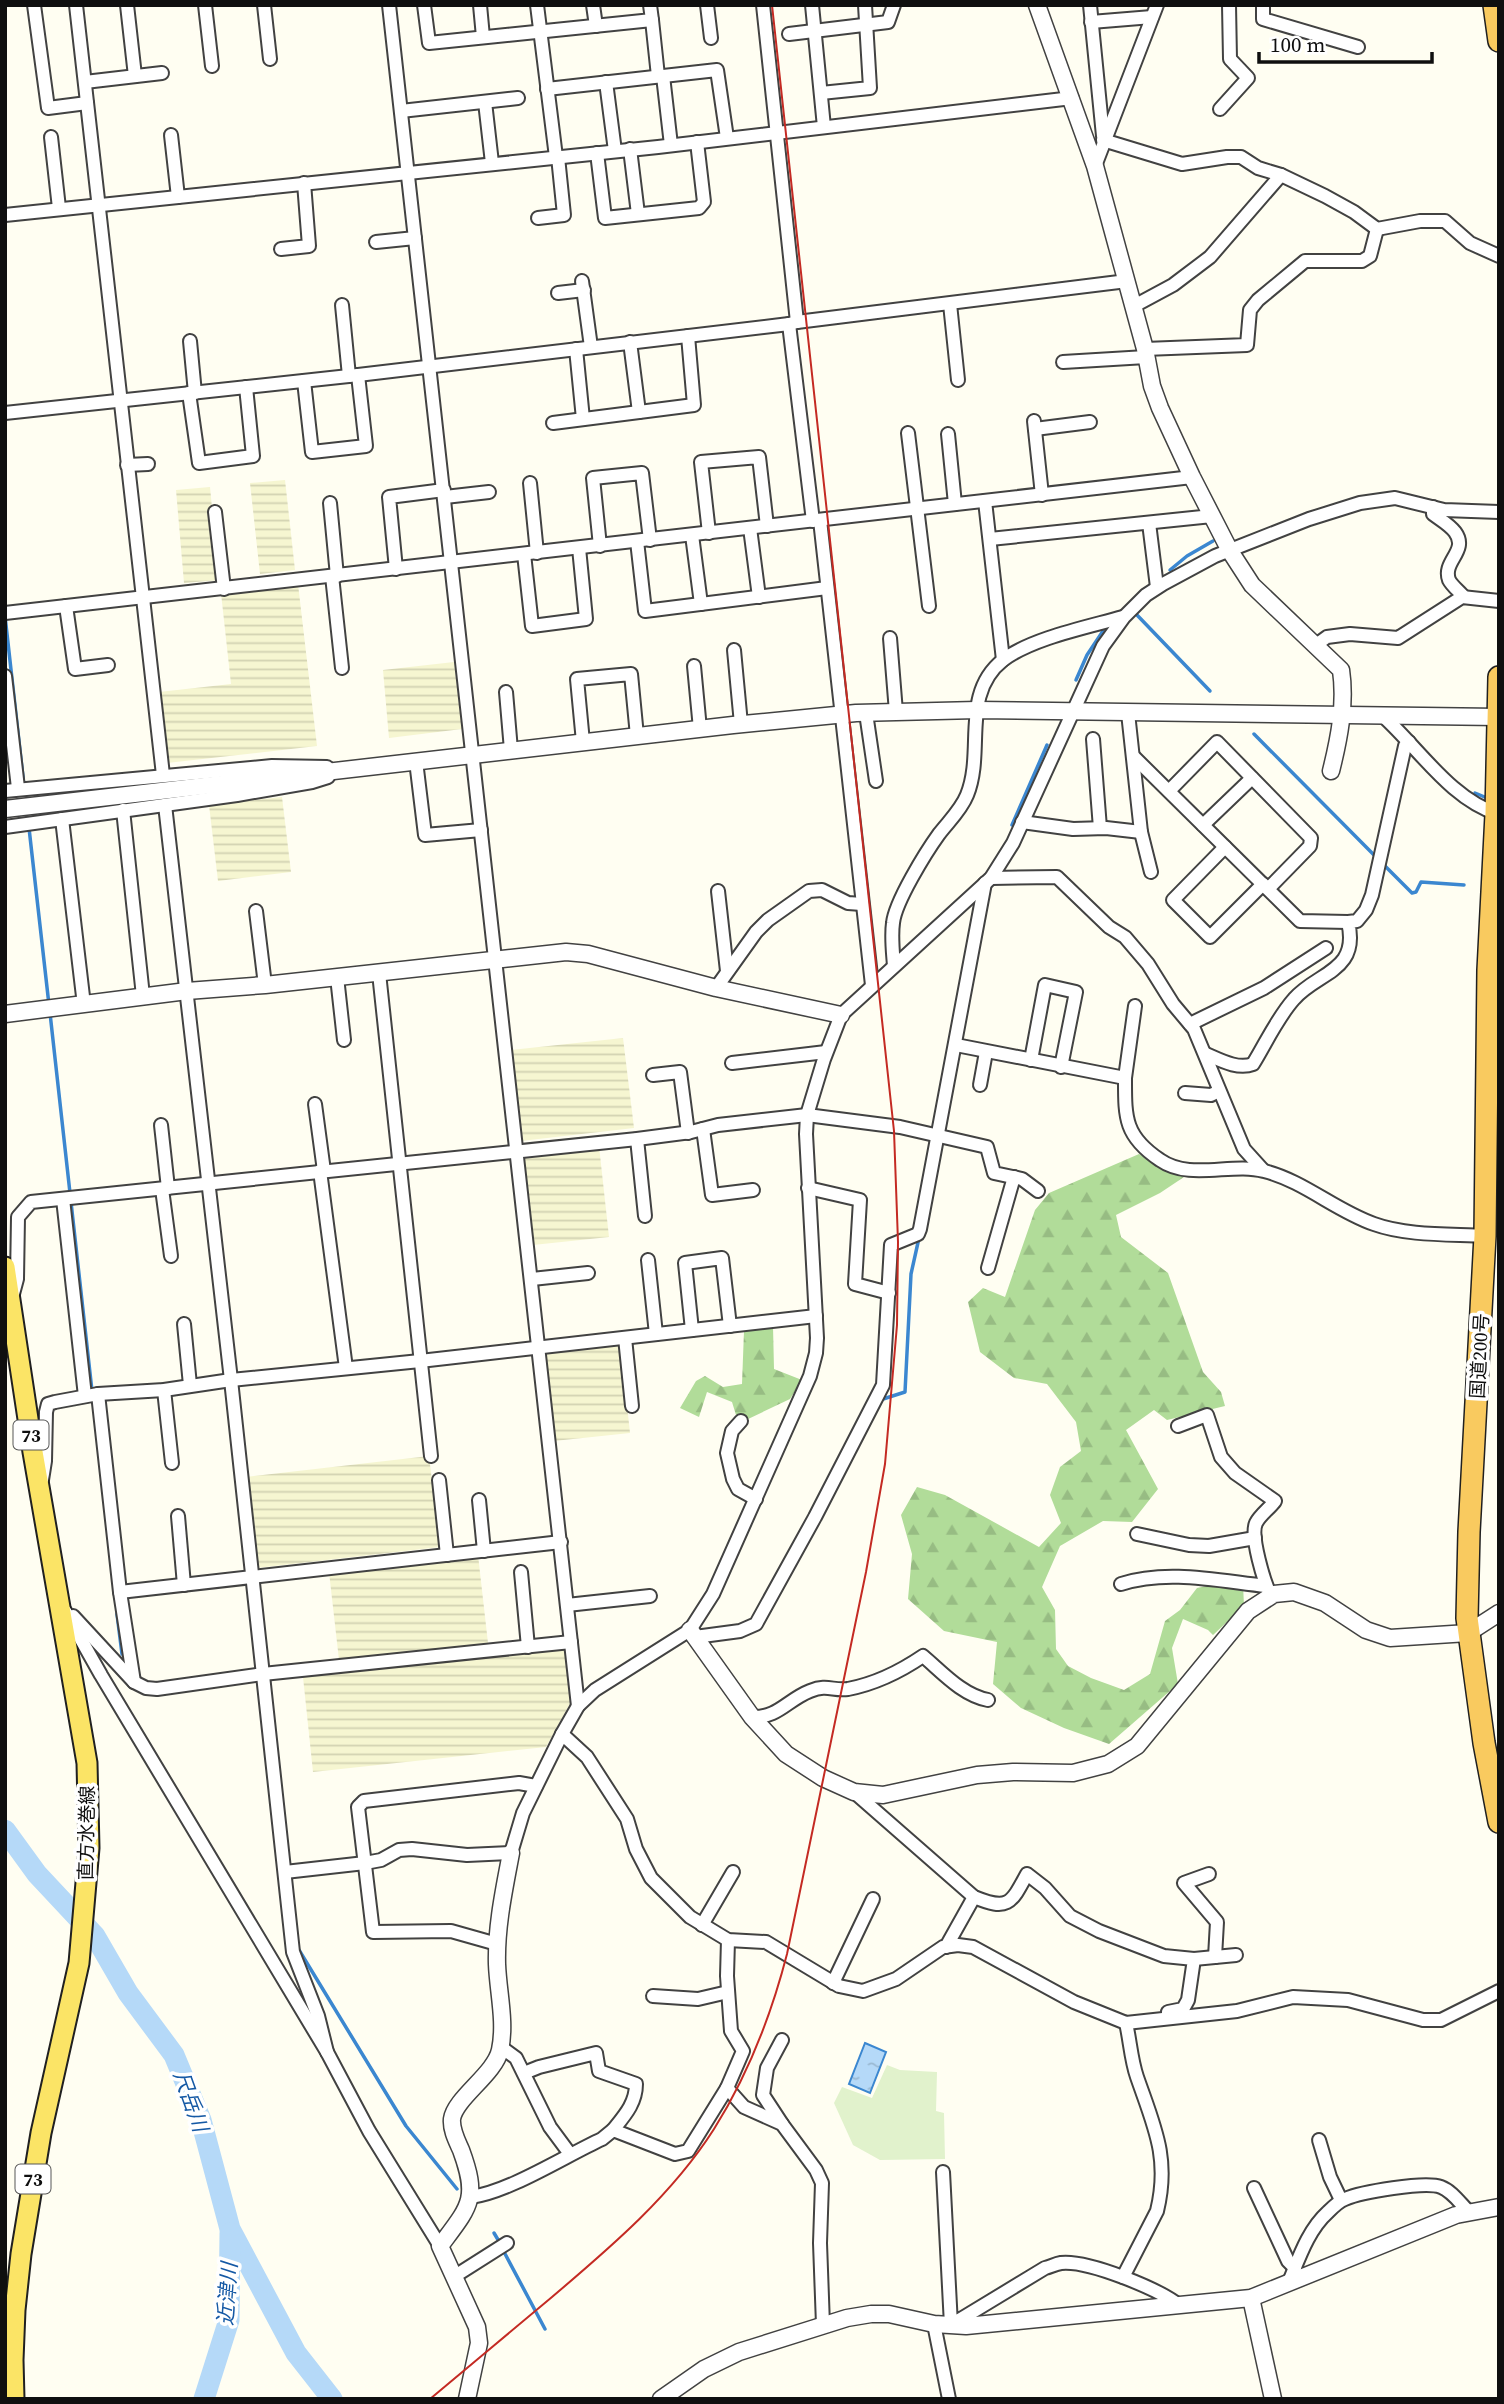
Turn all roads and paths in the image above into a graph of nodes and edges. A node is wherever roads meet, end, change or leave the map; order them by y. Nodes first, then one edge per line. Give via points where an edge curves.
1 (34, 5) edge
2 (76, 5) edge
3 (127, 5) edge
4 (205, 5) edge
5 (264, 5) edge
6 (389, 5) edge
7 (425, 5) edge
8 (480, 5) edge
9 (537, 5) edge
10 (593, 5) edge
11 (650, 5) edge
12 (707, 5) edge
13 (763, 5) edge
14 (812, 5) edge
15 (865, 5) edge
16 (894, 5) edge
17 (1037, 5) edge
18 (1090, 5) edge
19 (1229, 5) edge
20 (1263, 5) edge
21 (1494, 5) edge
22 (1155, 11) edge
23 (652, 20) junction
24 (1091, 22) junction
25 (867, 25) junction
26 (596, 26) junction
27 (815, 31) junction
28 (540, 32) junction
29 (789, 34) dead end
30 (483, 37) junction
31 (711, 38) dead end
32 (1499, 41) edge
33 (1358, 47) dead end
34 (270, 59) dead end
35 (212, 66) dead end
36 (162, 73) dead end
37 (135, 76) junction
38 (661, 76) junction
39 (85, 82) junction
40 (606, 82) junction
41 (547, 89) junction
42 (821, 93) junction
43 (518, 98) dead end
44 (1072, 98) junction
45 (485, 102) junction
46 (83, 104) junction
47 (1220, 109) dead end
48 (401, 111) junction
49 (824, 127) junction
50 (775, 132) junction
51 (171, 135) dead end
52 (51, 137) dead end
53 (727, 138) junction
54 (1103, 140) junction
55 (696, 142) junction
56 (671, 145) junction
57 (630, 149) junction
58 (615, 151) junction
59 (597, 153) junction
60 (557, 157) junction
61 (492, 163) junction
62 (1095, 166) junction
63 (407, 172) junction
64 (1281, 175) junction
65 (304, 183) junction
66 (178, 197) junction
67 (94, 205) junction
68 (59, 208) junction
69 (638, 214) junction
70 (5, 215) edge
71 (538, 218) dead end
72 (1377, 229) junction
73 (415, 238) junction
74 (376, 242) dead end
75 (281, 249) dead end
76 (1499, 256) edge
77 (1127, 281) junction
78 (558, 293) dead end
79 (950, 304) junction
80 (341, 306) dead end
81 (1134, 306) junction
82 (793, 323) junction
83 (688, 336) junction
84 (190, 341) dead end
85 (630, 342) junction
86 (591, 347) junction
87 (576, 349) junction
88 (1146, 353) junction
89 (1063, 362) dead end
90 (430, 365) junction
91 (354, 375) junction
92 (958, 380) dead end
93 (304, 381) junction
94 (246, 387) junction
95 (192, 393) junction
96 (116, 402) junction
97 (639, 412) junction
98 (5, 413) edge
99 (583, 419) junction
100 (1090, 422) dead end
101 (553, 423) dead end
102 (908, 433) dead end
103 (948, 433) dead end
104 (148, 464) dead end
105 (127, 465) junction
106 (1192, 477) junction
107 (530, 483) dead end
108 (489, 492) dead end
109 (444, 493) junction
110 (1042, 495) junction
111 (985, 501) junction
112 (330, 503) dead end
113 (955, 505) junction
114 (1433, 507) junction
115 (918, 509) junction
116 (215, 512) dead end
117 (1499, 512) edge
118 (1212, 516) junction
119 (817, 520) junction
120 (1149, 523) junction
121 (767, 526) junction
122 (750, 528) junction
123 (709, 533) junction
124 (692, 535) junction
125 (990, 539) junction
126 (643, 540) junction
127 (600, 546) junction
128 (579, 548) junction
129 (1230, 551) junction
130 (531, 554) junction
131 (451, 563) junction
132 (396, 569) junction
133 (335, 576) junction
134 (1157, 587) junction
135 (827, 588) junction
136 (224, 589) junction
137 (759, 597) junction
138 (1464, 597) junction
139 (138, 599) junction
140 (1499, 601) edge
141 (701, 604) junction
142 (66, 606) junction
143 (929, 606) dead end
144 (6, 613) edge
145 (1124, 617) junction
146 (890, 638) dead end
147 (1316, 645) junction
148 (734, 650) dead end
149 (1003, 660) junction
150 (108, 665) dead end
151 (694, 666) dead end
152 (342, 668) dead end
153 (5, 676) edge
154 (1499, 677) edge
155 (506, 692) dead end
156 (977, 710) junction
157 (896, 712) junction
158 (1072, 712) junction
159 (866, 713) junction
160 (1128, 713) junction
161 (842, 714) junction
162 (1341, 716) junction
163 (1384, 717) junction
164 (1498, 717) edge
165 (741, 724) junction
166 (700, 729) junction
167 (638, 736) junction
168 (1093, 739) dead end
169 (583, 742) junction
170 (1409, 742) junction
171 (511, 750) junction
172 (472, 754) junction
173 (1133, 756) junction
174 (416, 761) junction
175 (348, 770) junction
176 (1331, 771) dead end
177 (158, 775) junction
178 (1252, 778) junction
179 (876, 781) dead end
180 (18, 789) edge
181 (1169, 791) junction
182 (161, 805) junction
183 (1497, 805) edge
184 (5, 808) edge
185 (123, 810) junction
186 (62, 819) junction
187 (1022, 822) junction
188 (1203, 825) junction
189 (5, 827) edge
190 (1100, 828) junction
191 (481, 830) junction
192 (1141, 832) junction
193 (1225, 847) junction
194 (1151, 872) dead end
195 (988, 880) junction
196 (1266, 887) junction
197 (718, 891) dead end
198 (862, 904) junction
199 (256, 911) dead end
200 (1348, 922) junction
201 (1326, 948) dead end
202 (496, 960) junction
203 (894, 966) junction
204 (1494, 970) edge
205 (727, 971) junction
206 (379, 973) junction
207 (337, 977) junction
208 (265, 985) junction
209 (872, 985) junction
210 (716, 988) junction
211 (182, 991) junction
212 (143, 996) junction
213 (84, 1005) junction
214 (1135, 1006) dead end
215 (5, 1014) edge
216 (841, 1015) junction
217 (1190, 1024) junction
218 (344, 1040) dead end
219 (956, 1045) junction
220 (827, 1052) junction
221 (986, 1052) junction
222 (1206, 1054) junction
223 (1031, 1060) junction
224 (732, 1063) dead end
225 (1062, 1067) junction
226 (653, 1075) dead end
227 (1125, 1078) junction
228 (980, 1085) dead end
229 (1219, 1091) junction
230 (1185, 1094) dead end
231 (315, 1104) dead end
232 (807, 1115) junction
233 (1487, 1118) junction
234 (161, 1125) dead end
235 (703, 1129) junction
236 (688, 1133) junction
237 (938, 1137) junction
238 (637, 1139) junction
239 (1499, 1146) edge
240 (516, 1152) junction
241 (399, 1165) junction
242 (1263, 1170) junction
243 (322, 1171) junction
244 (1014, 1177) junction
245 (204, 1183) junction
246 (808, 1188) junction
247 (165, 1189) junction
248 (753, 1190) dead end
249 (1038, 1191) dead end
250 (68, 1198) junction
251 (645, 1216) dead end
252 (1485, 1236) junction
253 (171, 1255) dead end
254 (648, 1260) dead end
255 (5, 1267) edge
256 (988, 1268) dead end
257 (588, 1273) dead end
258 (531, 1279) junction
259 (889, 1293) junction
260 (10, 1301) junction
261 (816, 1316) junction
262 (184, 1324) dead end
263 (730, 1326) junction
264 (692, 1330) junction
265 (656, 1334) junction
266 (625, 1338) junction
267 (540, 1347) junction
268 (420, 1362) junction
269 (346, 1368) junction
270 (227, 1380) junction
271 (190, 1385) junction
272 (164, 1390) junction
273 (92, 1395) junction
274 (632, 1406) dead end
275 (741, 1421) dead end
276 (1178, 1426) dead end
277 (431, 1455) dead end
278 (172, 1463) dead end
279 (439, 1480) dead end
280 (40, 1492) junction
281 (756, 1499) junction
282 (479, 1500) dead end
283 (178, 1516) dead end
284 (1137, 1534) dead end
285 (1255, 1538) junction
286 (561, 1542) junction
287 (484, 1551) junction
288 (447, 1555) junction
289 (521, 1572) dead end
290 (249, 1578) junction
291 (1121, 1584) dead end
292 (184, 1585) junction
293 (1268, 1591) junction
294 (120, 1592) junction
295 (650, 1596) dead end
296 (61, 1603) junction
297 (567, 1605) junction
298 (1499, 1613) edge
299 (1468, 1633) junction
300 (692, 1634) junction
301 (571, 1642) junction
302 (528, 1647) junction
303 (259, 1674) junction
304 (134, 1682) junction
305 (988, 1700) dead end
306 (578, 1706) junction
307 (752, 1717) junction
308 (562, 1734) junction
309 (536, 1786) junction
310 (854, 1792) junction
311 (1499, 1822) edge
312 (511, 1853) junction
313 (365, 1864) junction
314 (285, 1872) junction
315 (733, 1872) dead end
316 (1209, 1874) dead end
317 (974, 1897) junction
318 (873, 1899) dead end
319 (702, 1925) junction
320 (727, 1940) junction
321 (498, 1944) junction
322 (946, 1947) junction
323 (1236, 1955) dead end
324 (1215, 1957) junction
325 (1194, 1959) junction
326 (833, 1983) junction
327 (1499, 1991) edge
328 (729, 1992) junction
329 (653, 1996) dead end
330 (1126, 2023) junction
331 (782, 2040) dead end
332 (501, 2047) junction
333 (327, 2052) junction
334 (524, 2073) junction
335 (727, 2088) junction
336 (782, 2124) junction
337 (613, 2130) junction
338 (1319, 2140) dead end
339 (570, 2154) junction
340 (943, 2172) dead end
341 (1254, 2188) dead end
342 (471, 2197) junction
343 (1342, 2200) junction
344 (1499, 2207) edge
345 (1469, 2212) junction
346 (503, 2245) dead end
347 (440, 2246) junction
348 (1292, 2275) junction
349 (455, 2276) junction
350 (1123, 2277) junction
351 (1251, 2298) junction
352 (1180, 2306) junction
353 (934, 2323) junction
354 (823, 2325) junction
355 (951, 2325) junction
356 (14, 2399) edge
357 (467, 2399) edge
358 (661, 2399) edge
359 (949, 2399) edge
360 (1273, 2399) edge

1 - 46 street via 48,108
2 - 39 street
3 - 37 street
4 - 35 street
5 - 34 street
6 - 48 street
7 - 30 street via 429,43
8 - 30 street
9 - 28 street
10 - 26 street
11 - 23 street
12 - 31 street
13 - 50 street
14 - 27 street
15 - 25 street
16 - 25 street via 888,22
17 - 44 street
18 - 24 street
19 - 47 street via 1230,59 1248,78
20 - 33 street via 1262,19
21 - 32 highway
22 - 24 street
22 - 54 street
23 - 26 street
23 - 38 street
24 - 54 street
25 - 27 street
25 - 42 street via 870,88
26 - 28 street
27 - 29 street
27 - 42 street
28 - 30 street
28 - 41 street
36 - 37 street
37 - 39 street
38 - 40 street
38 - 53 street via 718,70
38 - 56 street
39 - 46 street
40 - 41 street
40 - 58 street
41 - 60 street
42 - 49 street
43 - 45 street
44 - 49 street
44 - 62 street
45 - 48 street
45 - 61 street
46 - 67 street
48 - 63 street
49 - 50 street
50 - 53 street
50 - 82 street
51 - 66 street
52 - 68 street
53 - 55 street
54 - 62 street
54 - 64 street via 1182,164 1241,157
55 - 56 street
55 - 69 street via 704,202 699,208
56 - 57 street
57 - 58 street
57 - 69 street
58 - 59 street
59 - 60 street
59 - 69 street via 605,218
60 - 61 street
60 - 71 street via 564,215
61 - 63 street
62 - 77 street
63 - 65 street
63 - 73 street
64 - 72 street via 1354,212
64 - 81 street via 1210,257
65 - 66 street
65 - 75 street via 309,246
66 - 67 street
67 - 68 street
67 - 96 street
68 - 70 street
72 - 76 street via 1420,220 1445,221 1470,243
72 - 88 street via 1370,256 1362,261 1305,261 1258,300 1250,310 1247,345
73 - 74 street
73 - 90 street
77 - 79 street
77 - 81 street
78 - 86 street via 583,285
79 - 82 street
79 - 92 street
80 - 91 street
81 - 88 street
82 - 83 street
82 - 119 street
83 - 85 street
83 - 97 street via 694,405
84 - 95 street
85 - 86 street
85 - 97 street
86 - 87 street
87 - 90 street
87 - 99 street
88 - 89 street
88 - 106 street via 1160,408
90 - 91 street
90 - 109 street
91 - 93 street
91 - 93 street via 366,446 312,452
93 - 94 street
94 - 95 street
94 - 95 street via 253,456 199,463
95 - 96 street
96 - 98 street
96 - 105 street
97 - 99 street
99 - 101 street
100 - 110 street via 1034,425
102 - 115 street
103 - 113 street
104 - 105 street
105 - 139 street
106 - 110 street
106 - 118 street
107 - 130 street
108 - 109 street
109 - 131 street
109 - 132 street via 389,497
110 - 111 street
111 - 113 street
111 - 125 street
112 - 133 street
113 - 115 street
114 - 117 street
114 - 129 street via 1395,498 1360,503
114 - 138 street via 1433,514 1450,526 1460,541 1448,568 1449,581
115 - 119 street
115 - 143 street
116 - 136 street
118 - 120 street
118 - 129 street
119 - 121 street
119 - 135 street
120 - 125 street
120 - 134 street
121 - 122 street
121 - 123 street via 759,457 701,462
122 - 123 street
122 - 137 street
123 - 124 street
124 - 126 street
124 - 141 street
125 - 149 street
126 - 127 street
126 - 127 street via 642,473 593,478
126 - 141 street via 645,611
127 - 128 street
128 - 130 street
128 - 130 street via 586,619 532,626
129 - 134 street
129 - 147 street via 1252,585
130 - 131 street
131 - 132 street
131 - 172 street
132 - 133 street
133 - 136 street
133 - 152 street
134 - 145 street
135 - 137 street
135 - 161 street
136 - 139 street
137 - 141 street
138 - 140 street
138 - 147 street via 1398,638 1350,635 1327,637
139 - 142 street
139 - 177 street
142 - 144 street
142 - 150 street via 75,669
145 - 149 street via 1044,640
145 - 158 street via 1103,646
146 - 157 street
147 - 162 street via 1341,670
148 - 165 street
149 - 156 street via 981,689
151 - 166 street
153 - 180 street
154 - 164 highway, 国道200号
155 - 171 street
156 - 157 street
156 - 158 street
156 - 203 street via 974,769 967,796 899,900 892,925
157 - 159 street
158 - 160 street
158 - 187 street
159 - 161 street
159 - 179 street
160 - 162 street
160 - 173 street
161 - 165 street
161 - 198 street
162 - 163 street
162 - 176 street
163 - 164 street
163 - 170 street
164 - 183 highway, 国道200号
165 - 166 street
166 - 167 street
167 - 169 street
167 - 169 street via 631,674 577,679
168 - 190 street
169 - 171 street
170 - 183 street via 1437,773 1480,807
170 - 200 street via 1372,895 1357,921
171 - 172 street
172 - 174 street
172 - 191 street
173 - 181 street
173 - 192 street
174 - 175 street
174 - 191 street via 425,835
175 - 177 street via 272,766
175 - 182 street via 312,782
175 - 184 street
177 - 180 street
178 - 181 street via 1217,742
178 - 188 street
178 - 196 street via 1311,838 1310,846
181 - 188 street
182 - 185 street
182 - 211 street
183 - 204 highway, 国道200号
185 - 186 street
185 - 212 street
186 - 189 street
186 - 213 street
187 - 190 street
187 - 195 street
188 - 193 street
190 - 192 street
191 - 202 street
192 - 194 street
193 - 196 street
193 - 196 street via 1173,901 1210,937
195 - 203 street
195 - 217 street via 1063,880 1125,937
195 - 219 street
196 - 200 street via 1300,920
197 - 205 street
198 - 205 street via 848,903 822,890 808,891 768,920
198 - 209 street
199 - 208 street
200 - 222 street via 1351,936 1344,957 1333,973 1292,1000 1253,1064 1246,1067
201 - 217 street via 1264,988
202 - 206 street
202 - 210 street via 588,954
202 - 240 street
203 - 209 street
204 - 233 highway, 国道200号
205 - 210 street
206 - 207 street
206 - 241 street
207 - 208 street
207 - 218 street
208 - 211 street
209 - 216 street
210 - 216 street
211 - 212 street
211 - 245 street
212 - 213 street
213 - 215 street
214 - 227 street
216 - 220 street
217 - 222 street
219 - 221 street
219 - 237 street
220 - 224 street
220 - 232 street
221 - 223 street
221 - 228 street
222 - 229 street
223 - 225 street
223 - 225 street via 1045,985 1076,992
225 - 227 street
226 - 236 street via 680,1072
227 - 242 street via 1128,1129 1162,1162 1184,1170
229 - 230 street
229 - 242 street via 1244,1149
231 - 243 street
232 - 235 street
232 - 237 street via 894,1126
232 - 246 street
233 - 239 street
233 - 252 highway, 国道200号
234 - 247 street
235 - 236 street
235 - 248 street via 712,1195
236 - 238 street
237 - 244 street via 987,1147 994,1173
237 - 259 street via 918,1234 891,1245
238 - 240 street
238 - 251 street
240 - 241 street
240 - 258 street
241 - 243 street
241 - 268 street
242 - 252 street via 1375,1224
243 - 245 street
243 - 269 street
244 - 249 street
244 - 256 street
245 - 247 street
245 - 270 street
246 - 259 street via 860,1200 855,1284
246 - 261 street
247 - 250 street
247 - 253 street
250 - 260 street via 31,1202 18,1217 17,1279
250 - 273 street
252 - 299 highway, 国道200号
254 - 265 street
255 - 260 main road, 直方水巻線 / 73
257 - 258 street
258 - 267 street
259 - 300 street via 883,1385 756,1625 740,1631
260 - 280 main road, 直方水巻線 / 73
261 - 263 street
261 - 281 street via 816,1353 810,1376
262 - 271 street
263 - 264 street
263 - 264 street via 722,1258 685,1263
264 - 265 street
265 - 266 street
266 - 267 street
266 - 274 street
267 - 268 street
267 - 286 street
268 - 269 street
268 - 277 street
269 - 270 street
270 - 271 street
270 - 290 street
271 - 272 street
272 - 273 street
272 - 278 street
273 - 280 street via 48,1404
273 - 294 street
275 - 281 street via 732,1431 727,1453 738,1489
276 - 285 street via 1207,1415 1221,1457 1275,1501 1255,1524
279 - 288 street
280 - 296 main road, 直方水巻線 / 73
281 - 300 street
282 - 287 street
283 - 292 street
284 - 285 street via 1209,1546
285 - 293 street
286 - 287 street
286 - 297 street
287 - 288 street
288 - 290 street
289 - 302 street
290 - 292 street
290 - 303 street
291 - 293 street via 1171,1576
292 - 294 street
293 - 299 street via 1294,1592 1325,1603 1366,1630 1390,1638
293 - 310 street via 1137,1746 1108,1764 1073,1773 977,1775 883,1795
294 - 304 street
295 - 297 street
296 - 304 street
296 - 333 street
296 - 356 main road, 直方水巻線 / 73 via 87,1763 89,1848 79,1963 28,2201 15,2310
297 - 301 street
298 - 299 street
299 - 311 highway, 国道200号
300 - 306 street via 595,1690
300 - 307 street
301 - 302 street
301 - 306 street
302 - 303 street
303 - 304 street via 171,1688 146,1688
303 - 314 street
305 - 307 street via 962,1689 923,1656 883,1678 848,1689 825,1686 808,1691 766,1717
306 - 308 street
307 - 310 street via 786,1754
308 - 309 street
308 - 319 street via 587,1757 627,1819 651,1878
309 - 312 street
309 - 313 street via 519,1783 365,1801 358,1807
310 - 317 street
312 - 313 street via 467,1855 412,1849
312 - 321 street
313 - 314 street
313 - 321 street via 373,1932 451,1931
314 - 333 street via 293,1952
315 - 319 street
316 - 324 street via 1184,1883 1217,1922
317 - 322 street
317 - 325 street via 1004,1904 1015,1896 1027,1874 1070,1916 1099,1931 1164,1956
318 - 326 street
319 - 320 street
320 - 326 street via 766,1942
320 - 328 street
321 - 332 street
322 - 326 street via 896,1979 863,1991
322 - 330 street via 973,1947 1074,2002
323 - 324 street
324 - 325 street
325 - 330 street via 1183,2009
327 - 330 street via 1441,2021 1348,2000 1293,1997 1237,2011
328 - 329 street via 698,1999
328 - 335 street via 731,2031 743,2051
330 - 350 street via 1136,2074 1162,2155 1157,2211
331 - 336 street via 767,2068 763,2095
332 - 334 street via 516,2058
332 - 342 street via 494,2064 452,2120 470,2173
333 - 347 street
334 - 337 street via 596,2053 599,2071 636,2084 633,2104
334 - 339 street via 550,2127
335 - 336 street via 744,2107
335 - 337 street via 683,2154
336 - 354 street via 821,2183
337 - 339 street
338 - 343 street
339 - 342 street via 513,2183
340 - 355 street
341 - 348 street
342 - 347 street
343 - 345 street via 1426,2184 1441,2187
343 - 348 street via 1325,2214 1305,2244
344 - 345 street
345 - 348 street
346 - 349 street
347 - 349 street
348 - 351 street
349 - 357 street via 480,2343
350 - 352 street via 1166,2294
350 - 355 street via 1061,2263 1045,2268
351 - 352 street
351 - 360 street
352 - 355 street
353 - 354 street via 871,2314
353 - 355 street
353 - 359 street
354 - 358 street via 739,2351

